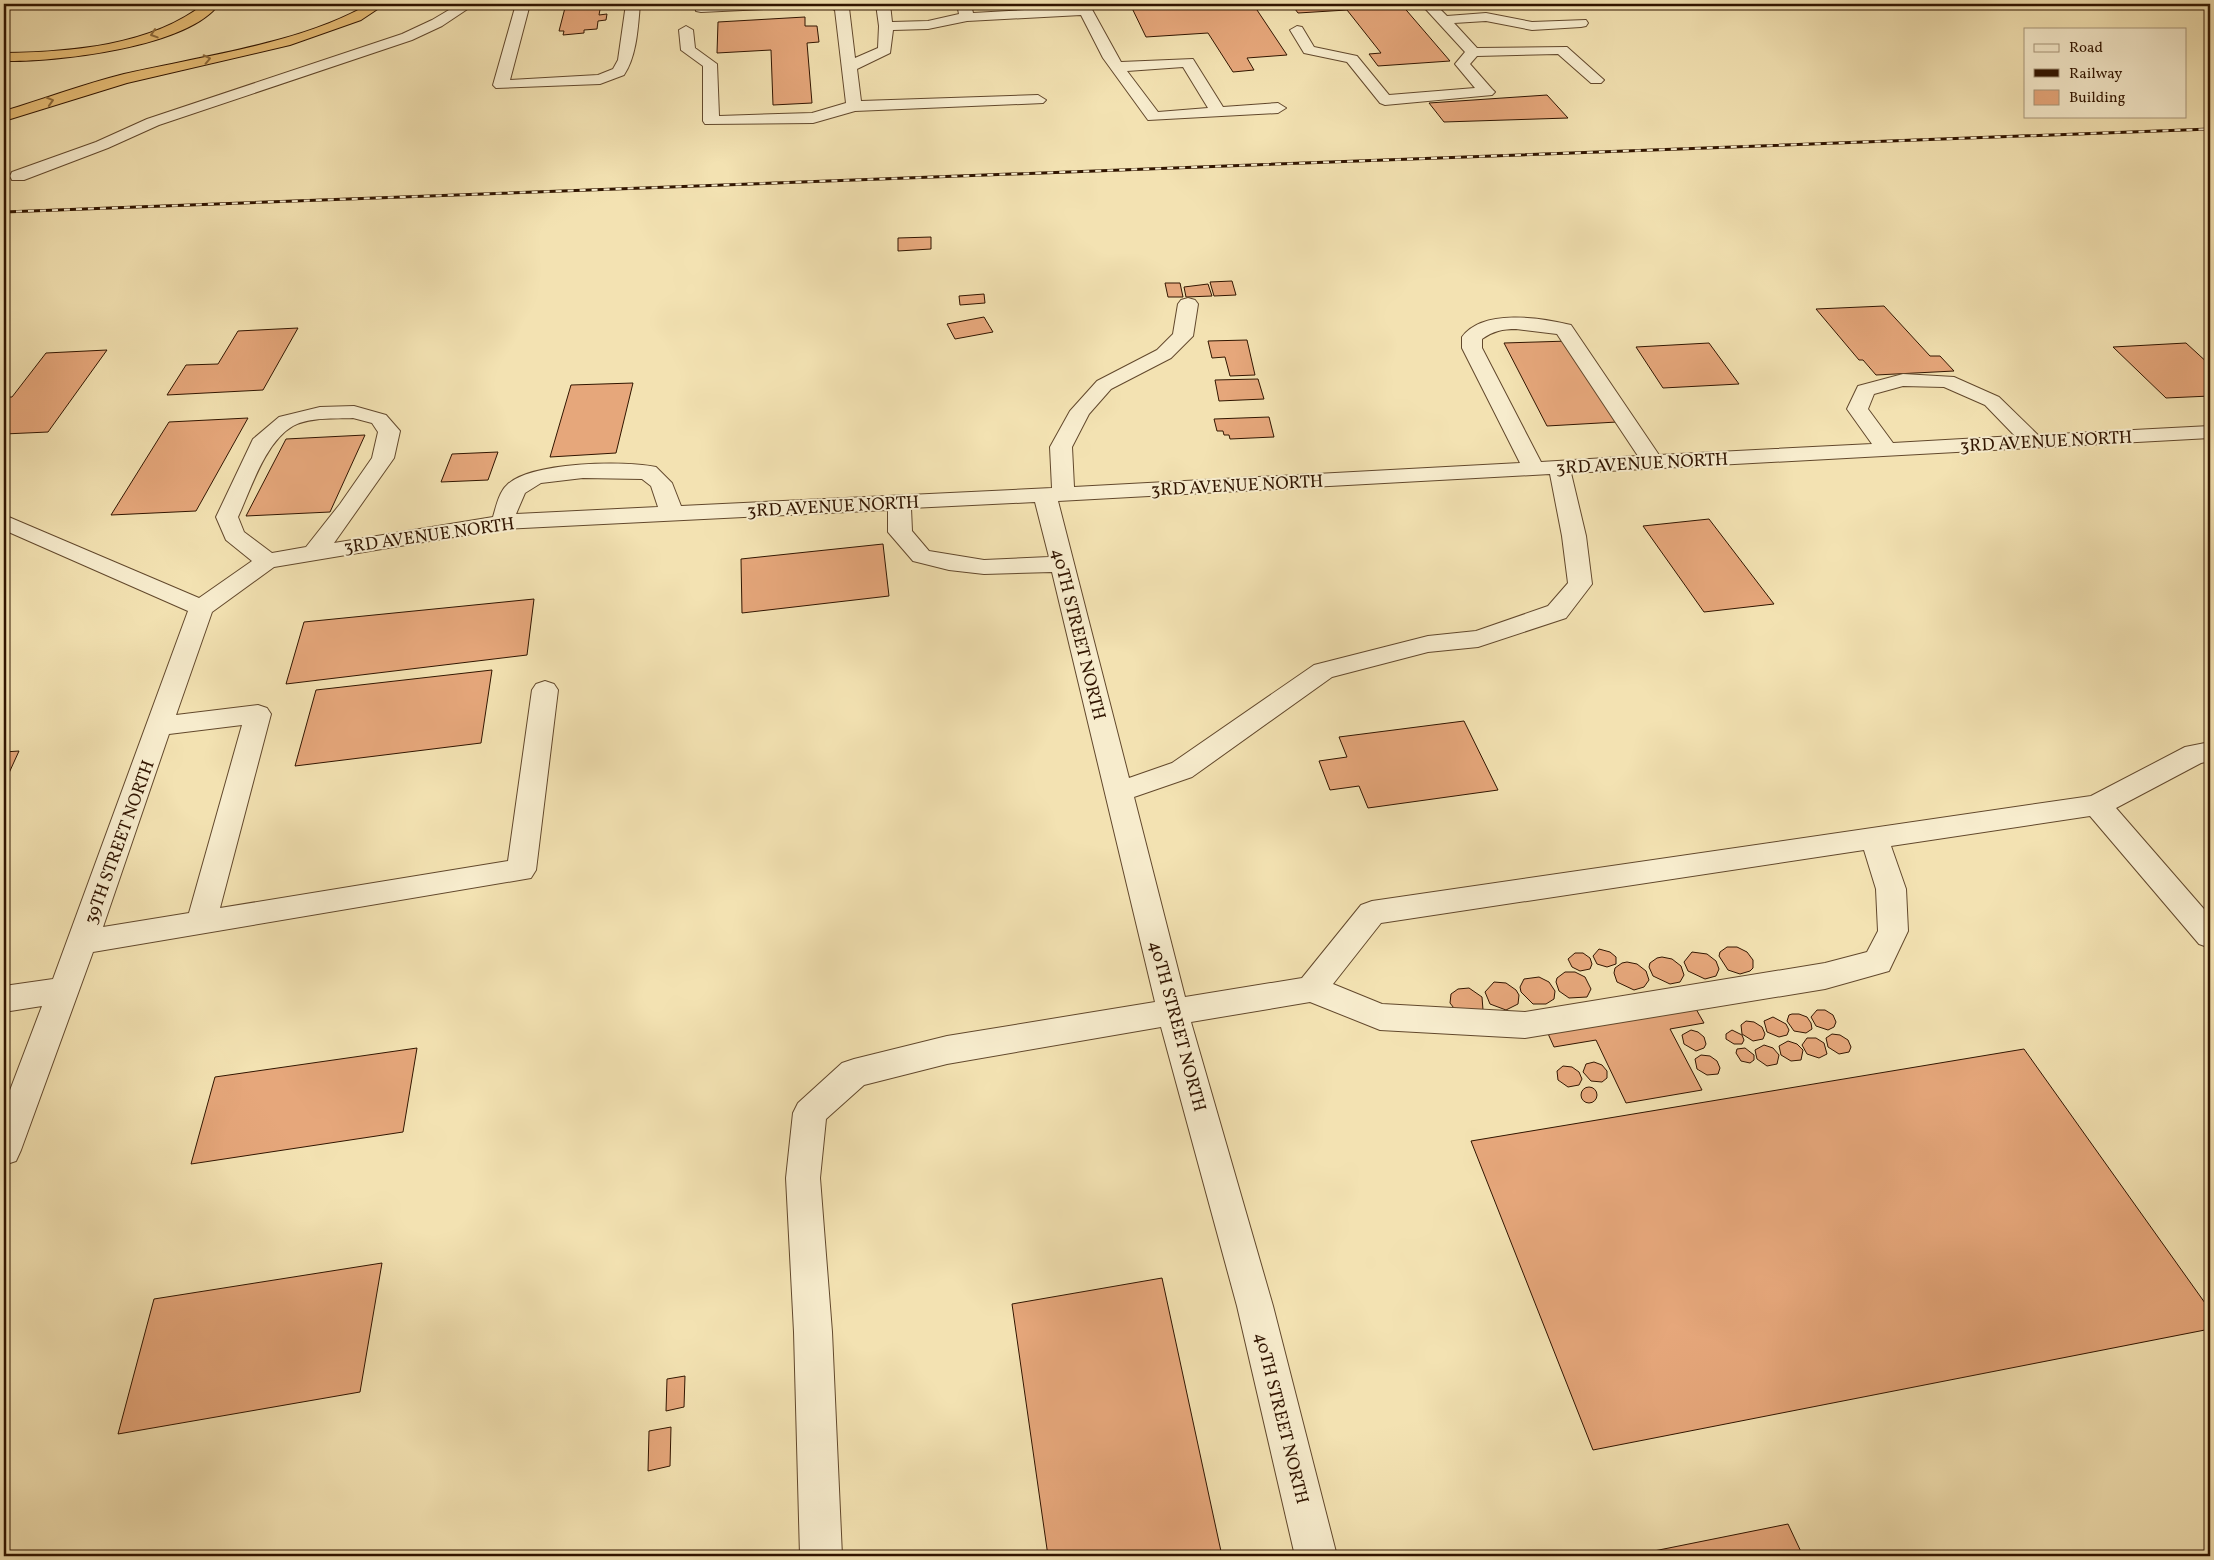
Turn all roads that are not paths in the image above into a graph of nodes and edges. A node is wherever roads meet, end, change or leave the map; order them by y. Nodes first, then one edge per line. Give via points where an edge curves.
1 (212, 4) edge
2 (378, 4) edge
3 (468, 4) edge
4 (524, 4) edge
5 (634, 4) edge
6 (702, 4) edge
7 (785, 4) edge
8 (830, 4) edge
9 (882, 4) edge
10 (1428, 4) edge
11 (1084, 7) edge
12 (966, 10) edge
13 (1443, 20) junction
14 (1581, 22) dead end
15 (886, 26) junction
16 (686, 30) dead end
17 (1297, 30) dead end
18 (1126, 51) dead end
19 (1107, 52) junction
20 (1474, 52) junction
21 (4, 57) edge
22 (1117, 67) junction
23 (849, 68) junction
24 (1596, 80) dead end
25 (1038, 100) dead end
26 (854, 106) junction
27 (1278, 108) dead end
28 (1218, 112) junction
29 (4, 116) edge
30 (18, 176) dead end
31 (1188, 304) dead end
32 (2210, 432) edge
33 (2032, 441) junction
34 (1887, 449) junction
35 (1653, 462) junction
36 (1559, 467) junction
37 (1534, 469) junction
38 (1054, 495) junction
39 (898, 502) junction
40 (672, 514) junction
41 (4, 522) edge
42 (502, 522) junction
43 (315, 551) junction
44 (267, 560) junction
45 (1062, 564) junction
46 (202, 608) junction
47 (545, 690) dead end
48 (161, 726) junction
49 (2210, 752) edge
50 (1119, 792) junction
51 (2097, 805) junction
52 (1874, 838) junction
53 (201, 923) junction
54 (2210, 936) edge
55 (82, 942) junction
56 (1311, 989) junction
57 (64, 990) junction
58 (4, 1000) edge
59 (1173, 1013) junction
60 (4, 1150) edge
61 (821, 1556) edge
62 (1316, 1556) edge

1 -> 21 highway via 204,13 179,24 117,44 42,56
29 -> 2 highway via 123,79 285,42 356,17
3 - 30 street via 407,37 153,122
4 - 5 street via 501,85 600,79 619,72 626,60
6 - 7 street via 702,8
8 - 23 street via 842,8
9 - 15 street
10 - 13 street
11 - 12 street
11 - 19 street
12 - 15 street via 928,25
13 - 14 street via 1486,17 1532,26
13 - 20 street
15 - 23 street via 885,50
16 - 26 street via 688,50 710,64 711,121 813,118
17 - 20 street via 1309,50 1352,59 1385,100 1487,92 1462,64
18 - 19 street
19 - 22 street
20 - 24 street via 1562,50
22 - 28 street via 1154,116
22 - 28 street via 1188,62
23 - 26 street
25 - 26 street
27 - 28 street
31 - 38 street, 40TH STREET NORTH via 1183,336 1164,354 1104,385 1080,411 1061,447
32 - 33 street, 3RD AVENUE NORTH
33 - 34 street, 3RD AVENUE NORTH
33 - 34 street via 1992,401 1947,381 1903,380 1866,390 1857,408
34 - 35 street, 3RD AVENUE NORTH
35 - 36 street, 3RD AVENUE NORTH
35 - 37 street via 1564,330 1536,324 1502,324 1482,328 1472,337 1472,348
36 - 37 street, 3RD AVENUE NORTH
36 - 50 street via 1574,536 1580,584 1557,612 1478,639 1428,644 1323,671 1182,770
37 - 38 street, 3RD AVENUE NORTH
38 - 39 street, 3RD AVENUE NORTH
38 - 45 street, 40TH STREET NORTH
39 - 40 street, 3RD AVENUE NORTH
39 - 45 street via 900,532 921,556 949,563 984,566
40 - 42 street, 3RD AVENUE NORTH
40 - 42 street via 661,482 648,472 583,471 535,477 515,489
41 - 46 street
42 - 43 street, 3RD AVENUE NORTH
43 - 44 street, 3RD AVENUE NORTH
43 - 44 street via 383,458 389,431 379,419 354,412 320,413 286,421 264,439 227,517 234,535
44 - 46 street
45 - 50 street, 40TH STREET NORTH
46 - 48 street, 39TH STREET NORTH
47 - 53 street via 521,870
48 - 53 street via 258,714
48 - 55 street, 39TH STREET NORTH
49 - 51 street via 2195,754
50 - 59 street, 40TH STREET NORTH
51 - 52 street
51 - 54 street
52 - 56 street via 1372,913
52 - 56 street via 1891,889 1893,930 1878,962 1834,974 1525,1025 1380,1017
53 - 55 street
55 - 57 street, 39TH STREET NORTH
56 - 59 street
57 - 58 street
57 - 60 street, 39TH STREET NORTH
59 - 61 street via 947,1050 854,1073 810,1113 803,1178 813,1332
59 - 62 street, 40TH STREET NORTH via 1255,1306

